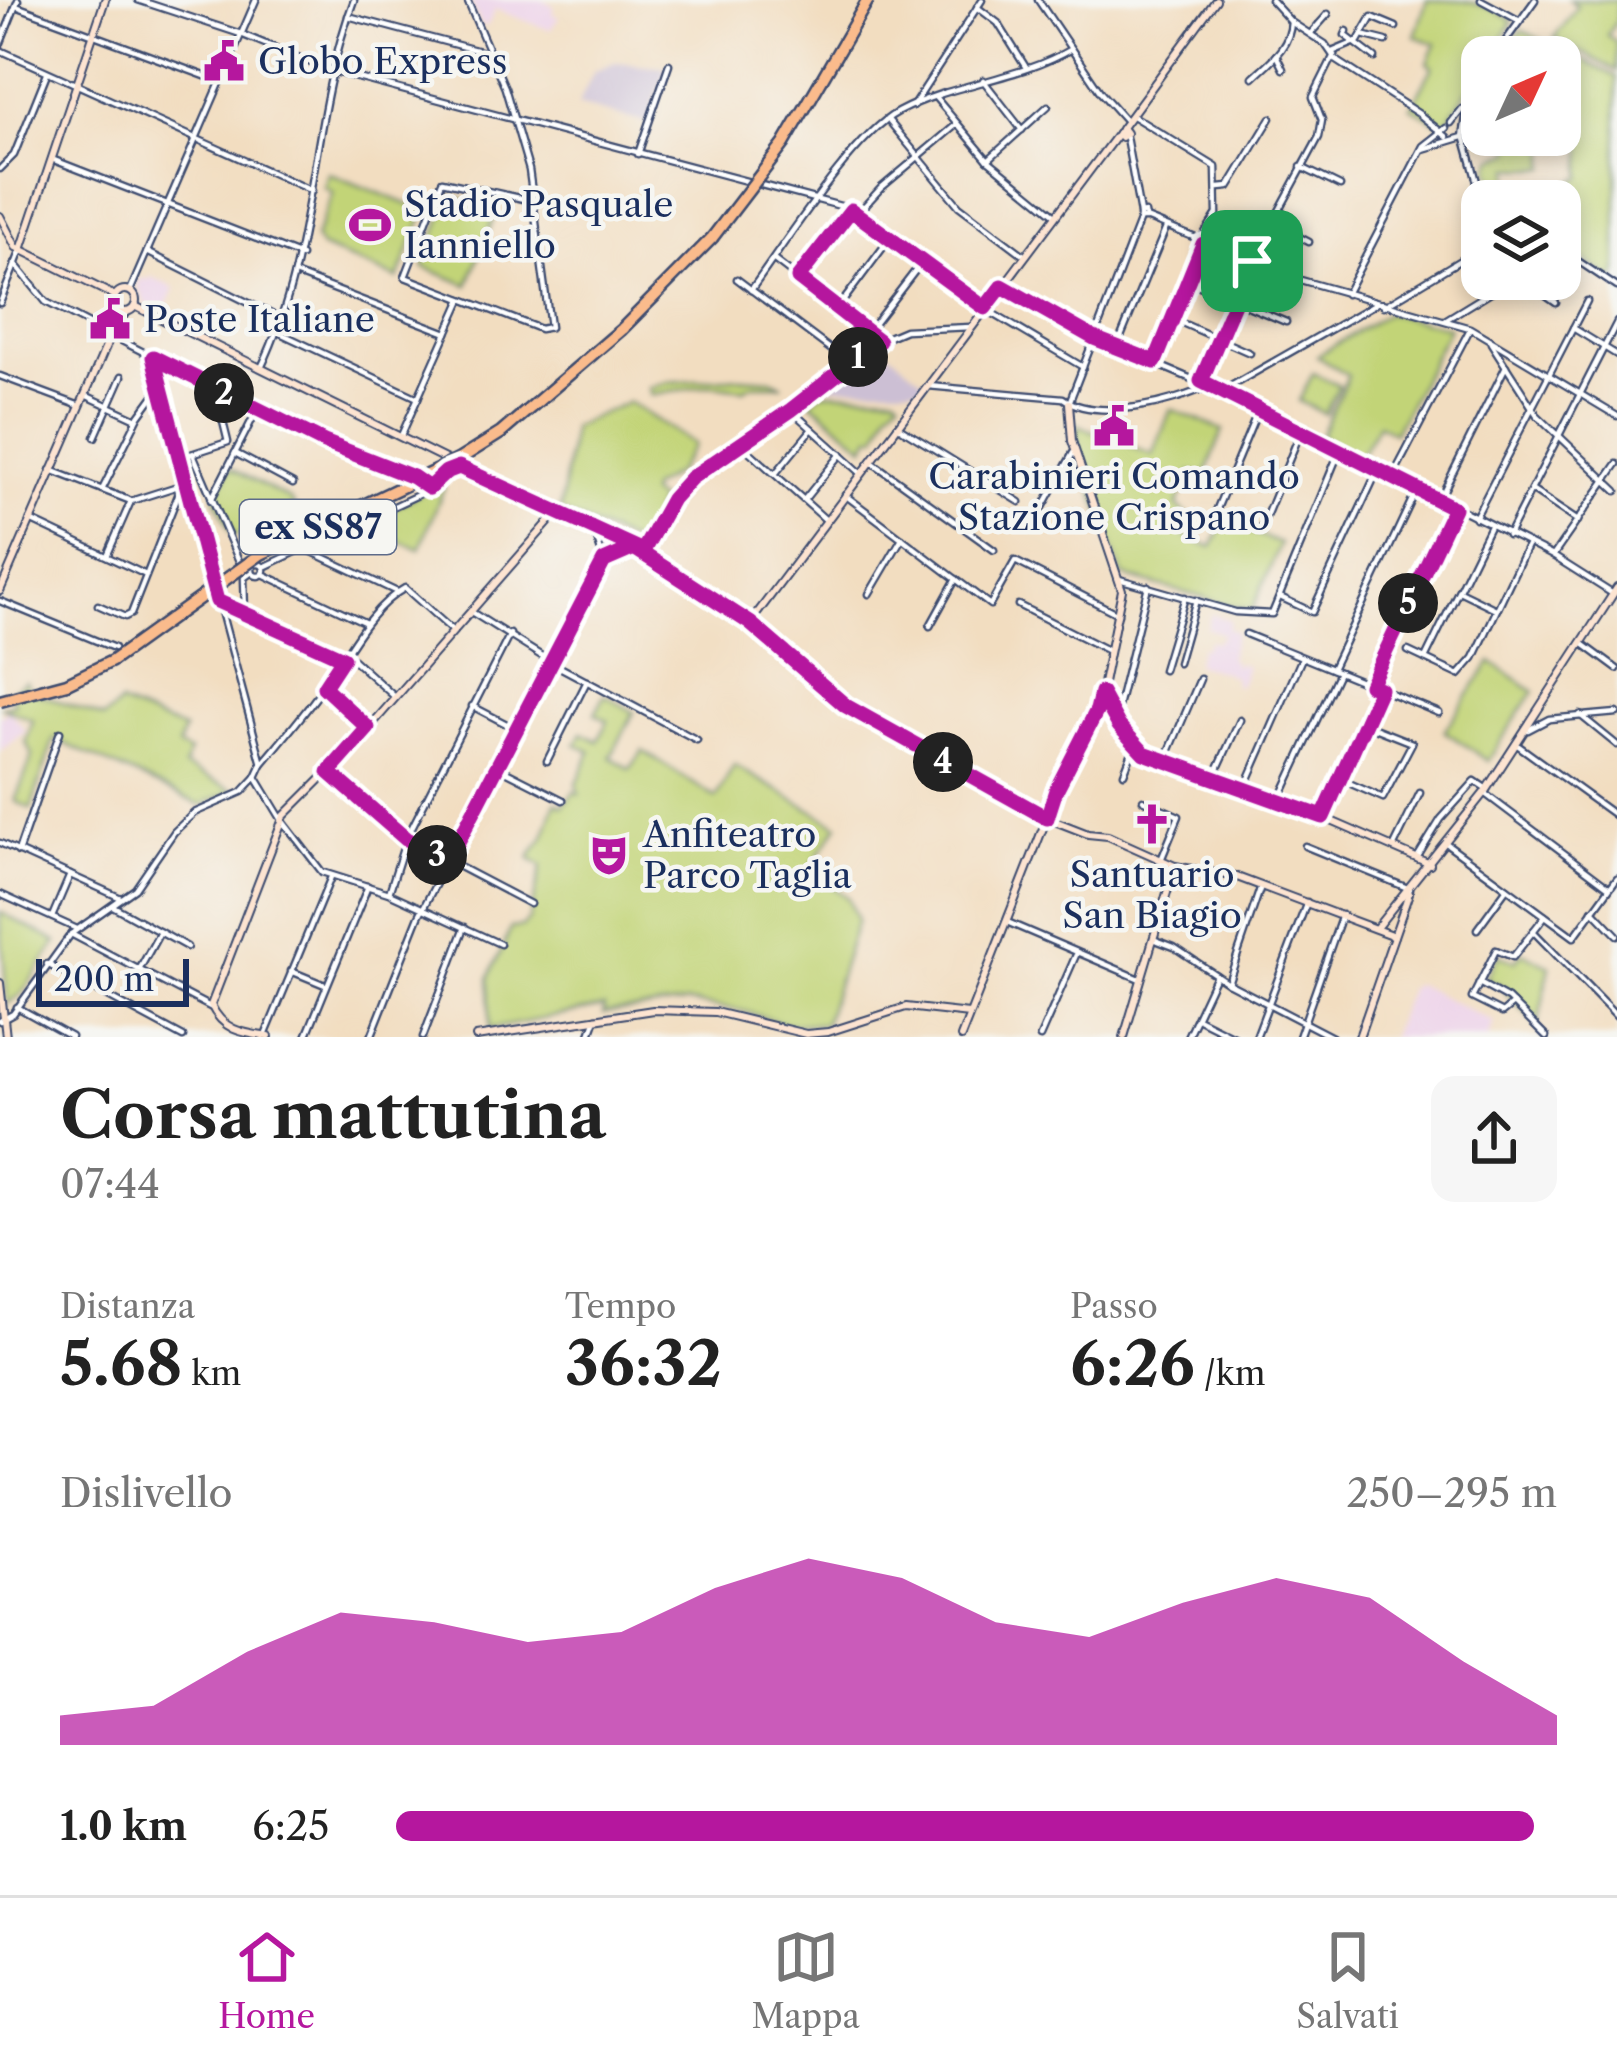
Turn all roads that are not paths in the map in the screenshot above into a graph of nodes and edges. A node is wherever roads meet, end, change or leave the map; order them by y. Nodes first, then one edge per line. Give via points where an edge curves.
1 (105, 0) edge
2 (138, 0) edge
3 (178, 0) edge
4 (256, 0) edge
5 (354, 0) edge
6 (467, 0) edge
7 (868, 0) edge
8 (982, 0) edge
9 (1038, 0) edge
10 (1216, 0) edge
11 (1271, 0) edge
12 (1481, 0) edge
13 (1535, 0) edge
14 (17, 3) edge
15 (977, 8) junction
16 (173, 12) junction
17 (1328, 14) dead end
18 (347, 16) junction
19 (1520, 21) junction
20 (1292, 22) junction
21 (1396, 27) dead end
22 (1347, 31) dead end
23 (1311, 33) junction
24 (241, 34) junction
25 (1362, 34) junction
26 (1510, 36) edge
27 (94, 37) junction
28 (1386, 41) dead end
29 (1353, 44) junction
30 (0, 47) edge
31 (1071, 49) junction
32 (1333, 53) junction
33 (490, 54) junction
34 (1276, 56) junction
35 (1376, 58) dead end
36 (669, 64) dead end
37 (1025, 66) junction
38 (1282, 69) dead end
39 (331, 71) junction
40 (47, 72) junction
41 (1253, 76) dead end
42 (983, 80) junction
43 (221, 82) junction
44 (78, 86) junction
45 (935, 97) junction
46 (913, 106) junction
47 (1048, 106) dead end
48 (1461, 112) edge
49 (1128, 118) junction
50 (1271, 118) dead end
51 (888, 119) junction
52 (514, 122) junction
53 (1430, 122) junction
54 (958, 124) junction
55 (1461, 128) edge
56 (1022, 130) junction
57 (1122, 132) junction
58 (1461, 132) edge
59 (1448, 134) junction
60 (195, 141) junction
61 (1461, 146) edge
62 (1422, 149) junction
63 (638, 154) junction
64 (918, 155) junction
65 (53, 160) junction
66 (988, 160) junction
67 (1301, 167) junction
68 (0, 169) edge
69 (1340, 187) dead end
70 (1216, 189) junction
71 (312, 191) junction
72 (818, 200) junction
73 (533, 201) junction
74 (167, 204) junction
75 (854, 212) junction
76 (1054, 214) junction
77 (0, 216) edge
78 (1142, 217) junction
79 (1272, 223) junction
80 (1166, 228) junction
81 (6, 231) junction
82 (28, 232) junction
83 (891, 237) junction
84 (1309, 242) dead end
85 (1201, 243) junction
86 (22, 250) junction
87 (147, 252) junction
88 (1024, 255) junction
89 (301, 256) junction
90 (774, 260) junction
91 (1461, 260) edge
92 (1252, 261) junction
93 (922, 262) junction
94 (1581, 263) edge
95 (15, 264) junction
96 (297, 275) junction
97 (798, 278) junction
98 (736, 279) dead end
99 (1188, 281) junction
100 (1002, 286) junction
101 (1617, 287) edge
102 (752, 290) junction
103 (130, 291) junction
104 (1346, 294) junction
105 (116, 296) junction
106 (462, 299) junction
107 (1478, 300) edge
108 (1552, 300) edge
109 (1235, 301) junction
110 (1587, 301) dead end
111 (0, 303) edge
112 (1556, 303) dead end
113 (1375, 304) junction
114 (135, 306) junction
115 (1383, 306) junction
116 (838, 308) junction
117 (985, 308) junction
118 (126, 312) junction
119 (1173, 319) junction
120 (283, 320) junction
121 (1443, 321) junction
122 (1286, 322) dead end
123 (1617, 322) edge
124 (971, 327) junction
125 (1470, 328) junction
126 (1573, 328) junction
127 (278, 332) junction
128 (447, 332) junction
129 (868, 332) junction
130 (111, 335) junction
131 (1094, 338) junction
132 (1487, 338) junction
133 (1219, 339) junction
134 (879, 341) junction
135 (1118, 346) junction
136 (1603, 347) junction
137 (1250, 353) dead end
138 (1617, 355) edge
139 (153, 357) junction
140 (1155, 362) junction
141 (850, 364) junction
142 (1506, 366) junction
143 (261, 368) junction
144 (1083, 368) junction
145 (1547, 372) junction
146 (0, 376) edge
147 (122, 376) dead end
148 (1201, 381) junction
149 (1210, 385) junction
150 (160, 386) junction
151 (928, 386) junction
152 (215, 388) junction
153 (1222, 391) junction
154 (1580, 394) junction
155 (86, 395) junction
156 (418, 398) junction
157 (1070, 403) junction
158 (1530, 405) junction
159 (80, 406) junction
160 (109, 406) junction
161 (1258, 407) junction
162 (791, 410) junction
163 (1617, 416) edge
164 (137, 419) junction
165 (252, 420) dead end
166 (897, 426) junction
167 (812, 429) junction
168 (1302, 430) junction
169 (94, 437) dead end
170 (400, 437) junction
171 (1558, 438) junction
172 (741, 444) junction
173 (1075, 449) junction
174 (1340, 450) junction
175 (235, 453) junction
176 (193, 454) junction
177 (841, 454) junction
178 (179, 458) junction
179 (443, 459) junction
180 (871, 460) junction
181 (1617, 464) edge
182 (459, 467) junction
183 (51, 470) junction
184 (1378, 470) junction
185 (446, 472) junction
186 (861, 473) junction
187 (775, 474) junction
188 (1392, 478) junction
189 (1605, 481) junction
190 (184, 484) junction
191 (293, 484) dead end
192 (429, 488) junction
193 (1417, 489) junction
194 (102, 490) junction
195 (1532, 490) junction
196 (1617, 491) edge
197 (844, 495) junction
198 (212, 500) junction
199 (804, 500) junction
200 (1439, 500) junction
201 (131, 501) junction
202 (1020, 502) dead end
203 (1454, 508) junction
204 (556, 514) junction
205 (1214, 516) dead end
206 (1475, 518) junction
207 (30, 520) junction
208 (826, 520) junction
209 (1578, 521) junction
210 (1032, 526) dead end
211 (1490, 526) junction
212 (593, 530) junction
213 (1260, 531) dead end
214 (1508, 535) junction
215 (902, 538) junction
216 (326, 539) junction
217 (615, 539) junction
218 (1528, 544) junction
219 (306, 549) junction
220 (994, 550) dead end
221 (642, 551) junction
222 (107, 556) junction
223 (237, 556) junction
224 (322, 556) junction
225 (1553, 556) junction
226 (604, 561) junction
227 (251, 570) junction
228 (263, 570) junction
229 (145, 574) junction
230 (1119, 576) junction
231 (956, 579) junction
232 (1148, 586) junction
233 (0, 591) edge
234 (1459, 591) junction
235 (1615, 591) edge
236 (397, 592) junction
237 (869, 594) dead end
238 (1185, 597) junction
239 (1280, 597) junction
240 (1196, 600) junction
241 (0, 601) edge
242 (217, 601) junction
243 (98, 605) dead end
244 (1018, 605) dead end
245 (1496, 609) junction
246 (471, 612) junction
247 (245, 613) junction
248 (1120, 614) junction
249 (750, 623) junction
250 (367, 624) junction
251 (930, 626) dead end
252 (453, 631) junction
253 (510, 634) junction
254 (1246, 634) dead end
255 (1582, 643) junction
256 (114, 648) dead end
257 (1109, 651) junction
258 (1408, 651) dead end
259 (344, 655) junction
260 (1303, 658) junction
261 (1425, 659) junction
262 (552, 660) junction
263 (1178, 663) dead end
264 (1163, 670) dead end
265 (1335, 670) junction
266 (1617, 670) edge
267 (1200, 679) dead end
268 (587, 681) junction
269 (1370, 685) junction
270 (324, 687) junction
271 (1380, 689) junction
272 (1101, 693) junction
273 (395, 698) junction
274 (0, 701) edge
275 (472, 706) junction
276 (1439, 713) dead end
277 (1617, 713) edge
278 (1580, 715) junction
279 (1115, 719) junction
280 (1240, 720) dead end
281 (1364, 724) junction
282 (368, 728) junction
283 (518, 730) junction
284 (60, 732) dead end
285 (1523, 732) junction
286 (697, 740) dead end
287 (1516, 744) junction
288 (1135, 745) junction
289 (1617, 746) edge
290 (547, 761) dead end
291 (1165, 761) junction
292 (262, 764) junction
293 (498, 767) junction
294 (329, 772) junction
295 (1124, 773) dead end
296 (256, 777) junction
297 (1340, 778) junction
298 (1213, 779) junction
299 (1244, 790) junction
300 (1485, 791) junction
301 (1420, 793) dead end
302 (563, 800) dead end
303 (1143, 800) dead end
304 (1280, 801) junction
305 (1323, 817) junction
306 (1617, 817) edge
307 (1047, 818) junction
308 (282, 820) junction
309 (406, 839) junction
310 (1446, 843) junction
311 (0, 844) edge
312 (1305, 846) dead end
313 (1393, 848) junction
314 (18, 852) junction
315 (1417, 858) junction
316 (1161, 860) junction
317 (448, 861) junction
318 (1430, 864) junction
319 (1175, 866) junction
320 (70, 875) junction
321 (331, 877) junction
322 (1617, 878) edge
323 (368, 886) junction
324 (1261, 886) junction
325 (1507, 888) junction
326 (1610, 888) junction
327 (1410, 889) junction
328 (389, 893) junction
329 (0, 894) edge
330 (123, 899) junction
331 (1306, 902) junction
332 (530, 904) dead end
333 (113, 906) junction
334 (423, 909) junction
335 (1398, 910) junction
336 (1593, 910) junction
337 (1342, 915) junction
338 (1545, 916) junction
339 (52, 917) junction
340 (1005, 921) junction
341 (465, 927) junction
342 (1375, 929) junction
343 (1477, 929) dead end
344 (74, 931) junction
345 (160, 932) junction
346 (1532, 932) junction
347 (1616, 932) edge
348 (1394, 936) junction
349 (1152, 938) junction
350 (500, 944) dead end
351 (187, 947) dead end
352 (1078, 952) junction
353 (47, 964) junction
354 (291, 971) junction
355 (138, 972) junction
356 (1216, 975) junction
357 (1140, 980) junction
358 (1228, 982) junction
359 (0, 983) edge
360 (1480, 983) junction
361 (327, 986) junction
362 (1269, 1004) junction
363 (1514, 1004) junction
364 (212, 1005) junction
365 (15, 1009) junction
366 (969, 1014) junction
367 (1617, 1017) edge
368 (2, 1018) edge
369 (596, 1018) junction
370 (1196, 1018) junction
371 (1305, 1022) junction
372 (843, 1032) edge
373 (516, 1033) edge
374 (965, 1034) edge
375 (236, 1035) edge
376 (6, 1037) edge
377 (71, 1037) edge
378 (183, 1037) edge
379 (267, 1037) edge
380 (306, 1037) edge
381 (371, 1037) edge
382 (423, 1037) edge
383 (476, 1037) edge
384 (589, 1037) edge
385 (1040, 1037) edge
386 (1124, 1037) edge
387 (1187, 1037) edge
388 (1235, 1037) edge
389 (1256, 1037) edge
390 (1299, 1037) edge
391 (1332, 1037) edge
392 (1359, 1037) edge
393 (1546, 1037) edge

1 - 27 street
2 - 16 street
3 - 16 street
4 - 24 street
5 - 18 street
6 - 33 street
7 - 274 highway, ex SS87, bridge via 784,144 712,238 501,433 262,554 112,661
8 - 15 street
9 - 31 street
10 - 49 street
11 - 20 street
12 - 19 street
13 - 19 street
14 - 27 street
14 - 30 street
15 - 37 street via 998,23
15 - 46 street
16 - 24 street
17 - 23 street
18 - 33 street
18 - 39 street
19 - 26 street
20 - 23 street
20 - 34 street
21 - 25 street via 1372,17
22 - 29 street
23 - 32 street
24 - 39 street
24 - 43 street
25 - 28 street
25 - 29 street
27 - 43 street
27 - 44 street
29 - 32 street
29 - 35 street
30 - 40 street
31 - 37 street
31 - 49 street
32 - 53 street
32 - 67 street via 1313,97 1319,137
33 - 52 street
34 - 38 street
34 - 41 street
36 - 63 street
37 - 42 street
39 - 52 street
39 - 71 street
40 - 44 street
40 - 68 street via 14,155
42 - 45 street
42 - 56 street
43 - 60 street
44 - 60 street
44 - 65 street
45 - 46 street
45 - 54 street
46 - 51 street
47 - 56 street
48 - 59 street
49 - 57 street
49 - 70 street via 1214,164
50 - 70 street via 1229,187
51 - 64 street
51 - 72 street
52 - 63 street
52 - 73 street
53 - 59 street
53 - 62 street
54 - 64 street
54 - 66 street
55 - 59 street via 1457,122
56 - 66 street
57 - 76 street
57 - 78 street
58 - 59 street
59 - 61 street
59 - 62 street
59 - 62 street
60 - 71 street
60 - 74 street
62 - 104 street
63 - 72 street
64 - 75 street
64 - 88 street via 959,206
65 - 74 street
65 - 82 street
66 - 76 street
67 - 69 street
67 - 79 street
70 - 85 street via 1217,214
71 - 89 street
72 - 75 street
72 - 90 street
73 - 106 street via 550,327
73 - 106 street via 442,181 406,277
74 - 87 street
74 - 89 street
75 - 83 street
75 - 97 street
76 - 88 street
77 - 81 street
78 - 80 street
78 - 131 street
79 - 84 street
79 - 92 street
80 - 85 street
80 - 135 street
81 - 82 street
81 - 86 street
82 - 86 street
83 - 93 street
83 - 116 street
85 - 92 street
85 - 99 street
86 - 95 street
86 - 105 street
87 - 103 street
87 - 120 street
88 - 100 street
89 - 96 street
90 - 97 street
90 - 102 street
91 - 115 street
92 - 104 street
92 - 109 street
93 - 117 street
93 - 129 street
94 - 101 street
95 - 111 street
95 - 130 street via 46,302
96 - 120 street
96 - 128 street
97 - 116 street
98 - 102 street
99 - 109 street
99 - 119 street
100 - 117 street
100 - 131 street
102 - 141 street
103 - 105 street
103 - 114 street
104 - 113 street
105 - 118 street
106 - 128 street
107 - 121 street
108 - 112 street
109 - 122 street
109 - 133 street
110 - 126 street
113 - 115 street
113 - 153 street
114 - 118 street
114 - 143 street
115 - 121 street
116 - 129 street
117 - 124 street
117 - 144 street
118 - 130 street
119 - 133 street
119 - 140 street
120 - 127 street
121 - 125 street
123 - 136 street
124 - 134 street via 905,330
124 - 151 street
125 - 132 street
125 - 188 street
126 - 136 street
126 - 145 street
127 - 143 street
127 - 156 street
128 - 156 street
129 - 134 street
130 - 139 street
130 - 155 street
131 - 135 street
131 - 144 street
132 - 142 street
132 - 145 street
133 - 137 street
133 - 148 street
134 - 141 street
135 - 140 street
136 - 138 street
136 - 154 street
139 - 150 street
139 - 152 street
140 - 148 street
141 - 162 street
142 - 158 street
142 - 200 street
143 - 170 street
144 - 157 street
145 - 154 street
145 - 158 street
146 - 159 street
147 - 160 street
148 - 149 street
149 - 153 street
149 - 157 street via 1126,408
150 - 164 street
150 - 178 street
151 - 157 street
151 - 166 street
152 - 176 street via 228,442
152 - 192 street
153 - 161 street
154 - 163 street
154 - 171 street
155 - 159 street
155 - 160 street
156 - 170 street
157 - 173 street
158 - 171 street
158 - 206 street
159 - 183 street
160 - 164 street
160 - 169 street
161 - 168 street
161 - 205 street
162 - 167 street
162 - 172 street
164 - 194 street
165 - 175 street
166 - 180 street
166 - 202 street
167 - 177 street
167 - 187 street
168 - 174 street
168 - 213 street
170 - 179 street
171 - 189 street
171 - 195 street
172 - 187 street
172 - 221 street via 682,486
173 - 210 street
173 - 230 street
174 - 184 street
174 - 239 street
175 - 191 street
175 - 198 street
176 - 178 street
176 - 198 street
177 - 186 street
177 - 199 street
178 - 190 street
179 - 182 street
179 - 185 street
180 - 186 street
180 - 220 street
181 - 189 street
182 - 185 street
182 - 204 street
183 - 194 street
183 - 207 street
184 - 188 street
184 - 239 street via 1312,612
185 - 192 street
186 - 197 street
187 - 199 street
188 - 193 street
189 - 196 street
189 - 209 street
190 - 201 street
190 - 229 street
190 - 242 street
192 - 216 street
193 - 200 street
193 - 265 street
194 - 201 street
195 - 209 street
195 - 214 street
197 - 208 street
197 - 215 street
198 - 223 street
199 - 208 street
200 - 203 street
201 - 222 street
203 - 206 street
203 - 269 street
204 - 212 street
204 - 246 street
206 - 211 street
207 - 222 street
207 - 233 street
208 - 249 street
209 - 225 street
211 - 214 street
211 - 234 street
212 - 217 street
212 - 226 street
214 - 218 street
215 - 231 street
215 - 237 street
216 - 219 street
216 - 224 street
217 - 221 street
217 - 226 street
218 - 225 street
218 - 245 street
219 - 224 street
219 - 228 street
221 - 226 street
221 - 249 street
222 - 229 street
223 - 227 street
223 - 227 street
224 - 236 street
225 - 235 street
226 - 262 street
227 - 228 street
227 - 228 street
227 - 247 street
228 - 250 street
229 - 243 street via 129,617
230 - 232 street
230 - 248 street
231 - 248 street via 990,605 1015,561
231 - 251 street
232 - 238 street
232 - 279 street
234 - 245 street
234 - 261 street
235 - 255 street
236 - 250 street
236 - 252 street via 405,588
238 - 240 street
238 - 264 street
239 - 240 street via 1274,612 1258,616
240 - 263 street
241 - 256 street
242 - 247 street
242 - 292 street
244 - 257 street
245 - 261 street via 1459,675
246 - 252 street
246 - 253 street
247 - 259 street
248 - 257 street
249 - 307 street via 846,706
250 - 259 street
252 - 273 street
253 - 262 street
253 - 275 street
254 - 260 street
255 - 266 street
255 - 285 street
257 - 272 street
258 - 261 street
259 - 270 street
259 - 273 street
260 - 265 street
260 - 299 street
262 - 268 street
262 - 283 street
265 - 269 street
265 - 304 street
267 - 291 street
268 - 286 street
268 - 290 street
269 - 271 street
270 - 282 street
270 - 292 street
271 - 276 street
271 - 281 street
272 - 279 street
272 - 307 street
273 - 282 street
275 - 283 street
275 - 309 street
277 - 278 street
278 - 285 street
278 - 289 street
279 - 288 street
280 - 298 street
281 - 297 street
281 - 297 street via 1412,743 1383,798
282 - 294 street
283 - 293 street
284 - 314 street
285 - 287 street
287 - 300 street
287 - 306 street
288 - 291 street
288 - 295 street
291 - 298 street
292 - 296 street
293 - 302 street
293 - 317 street
294 - 308 street
294 - 309 street
296 - 308 street
296 - 330 street via 194,813
297 - 305 street
298 - 299 street
299 - 304 street
300 - 310 street
300 - 315 street via 1475,781 1463,792
300 - 326 street
301 - 313 street
303 - 316 street via 1179,816
304 - 305 street
305 - 313 street
307 - 316 street
307 - 340 street
308 - 321 street
308 - 364 street
309 - 317 street
309 - 328 street
310 - 318 street
310 - 325 street
311 - 314 street
312 - 327 street
313 - 315 street
314 - 320 street
315 - 318 street
316 - 319 street
317 - 332 street
317 - 334 street
318 - 327 street
319 - 324 street
319 - 349 street
320 - 330 street
320 - 339 street
321 - 323 street
321 - 354 street
322 - 326 street
323 - 328 street
323 - 361 street
324 - 331 street
324 - 358 street
325 - 338 street
325 - 343 street
326 - 336 street
327 - 335 street
328 - 334 street
329 - 339 street
330 - 333 street
331 - 337 street
331 - 362 street
333 - 344 street
333 - 345 street
334 - 341 street
334 - 381 street
335 - 342 street
335 - 348 street
336 - 338 street via 1574,937
336 - 347 street
337 - 342 street
337 - 371 street
338 - 346 street
339 - 344 street
340 - 352 street
340 - 366 street
341 - 350 street
341 - 382 street
342 - 348 street
344 - 353 street
344 - 355 street
345 - 351 street
345 - 355 street
346 - 360 street via 1514,957 1496,950
346 - 367 street
348 - 392 street
349 - 356 street
349 - 357 street
352 - 357 street
352 - 385 street
353 - 365 street
353 - 378 street
354 - 361 street
354 - 379 street
355 - 364 street
356 - 358 street
356 - 370 street
357 - 386 street
358 - 362 street
359 - 368 street
360 - 363 street
360 - 363 street via 1472,998 1502,1013
361 - 380 street
362 - 371 street
362 - 389 street
363 - 393 street
364 - 375 street
365 - 368 street
365 - 377 street
366 - 372 street via 906,1007
366 - 374 street
368 - 376 street
369 - 372 street via 693,1010 806,1034
369 - 373 street
369 - 384 street
370 - 387 street
370 - 388 street
371 - 390 street
371 - 391 street
373 - 383 street
375 - 379 street

